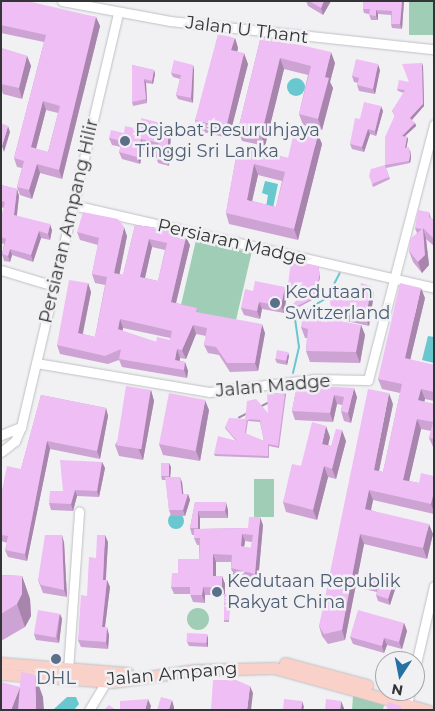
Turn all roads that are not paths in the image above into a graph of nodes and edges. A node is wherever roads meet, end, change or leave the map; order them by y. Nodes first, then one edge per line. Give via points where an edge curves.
1 (62, 1) edge
2 (118, 14) junction
3 (434, 49) edge
4 (434, 124) edge
5 (73, 205) junction
6 (1, 270) edge
7 (392, 278) junction
8 (54, 286) junction
9 (434, 288) edge
10 (36, 363) junction
11 (21, 427) junction
12 (1, 435) edge
13 (1, 452) edge
14 (79, 511) dead end
15 (434, 586) edge
16 (419, 651) edge
17 (1, 663) edge
18 (68, 670) junction
19 (1, 674) edge
20 (106, 682) junction
21 (375, 686) edge
22 (375, 693) edge
23 (410, 701) edge
24 (434, 704) edge
25 (89, 710) edge
26 (427, 710) edge

1 - 2 street, Jalan U Thant
2 - 3 street, Jalan U Thant
2 - 5 street, Persiaran Ampang Hilir
4 - 7 street, Jalan Madge
5 - 7 street, Persiaran Madge
5 - 8 street, Persiaran Ampang Hilir
6 - 8 street
7 - 9 street, Persiaran Madge
7 - 10 street, Jalan Madge via 372,376 362,382 315,379 209,392
8 - 10 street, Persiaran Ampang Hilir
10 - 11 street, Persiaran Ampang Hilir
11 - 12 street
11 - 13 street, Persiaran Ampang Hilir via 15,441
14 - 18 street
15 - 16 street
17 - 18 main road, Jalan Ampang
18 - 21 main road, Jalan Ampang via 121,674 192,662 269,661 305,666
19 - 20 main road, Jalan Ampang
20 - 22 main road, Jalan Ampang via 195,670 269,668
20 - 25 street
23 - 24 main road, Jalan Ampang
23 - 26 main road, Jalan Ampang

